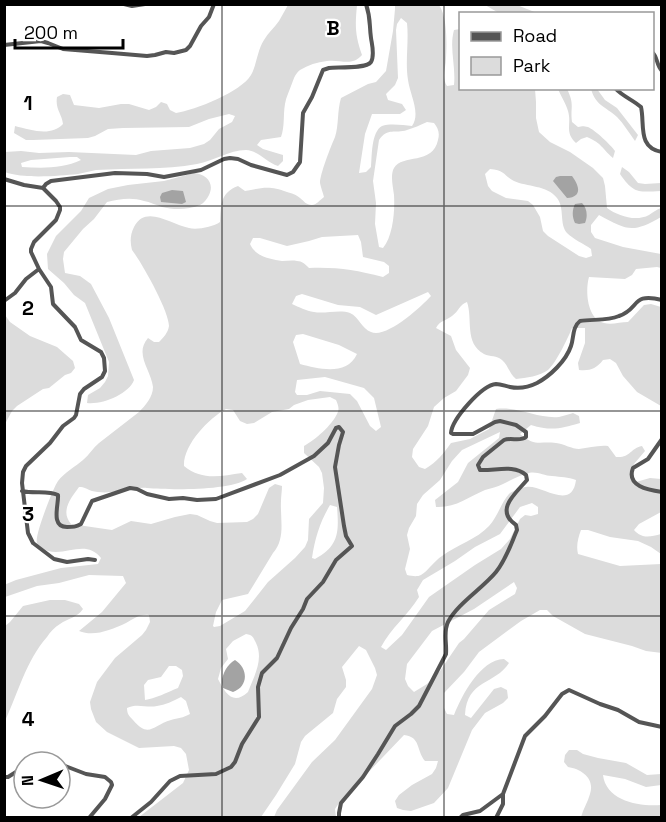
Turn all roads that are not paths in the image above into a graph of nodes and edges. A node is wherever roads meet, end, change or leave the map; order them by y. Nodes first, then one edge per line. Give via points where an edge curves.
1 (124, 4) edge
2 (145, 4) edge
3 (214, 4) edge
4 (366, 4) edge
5 (4, 45) edge
6 (654, 54) edge
7 (662, 70) edge
8 (617, 90) edge
9 (662, 152) edge
10 (4, 179) edge
11 (43, 188) junction
12 (39, 269) junction
13 (662, 300) edge
14 (4, 302) edge
15 (662, 439) edge
16 (22, 491) junction
17 (662, 492) edge
18 (95, 560) dead end
19 (662, 727) edge
20 (72, 768) edge
21 (503, 794) junction
22 (89, 818) edge
23 (131, 818) edge
24 (339, 818) edge
25 (460, 818) edge
26 (496, 818) edge

1 - 2 street
3 - 5 street via 190,46 174,53 147,56 63,49 40,41
4 - 11 street via 371,62 366,66 323,70 303,113 300,162 293,172 287,175 230,158 201,170 164,177 115,173 51,181
6 - 7 street
8 - 9 street via 641,107 646,143 652,150
10 - 11 street
11 - 12 street via 60,210 31,249
12 - 14 street
12 - 16 street via 51,287 53,304 75,327 81,340 101,352 105,371 80,394 74,418 26,466
13 - 24 street via 647,297 620,316 580,321 568,353 547,376 524,387 490,385 458,418 453,434 473,434 500,421 526,432 523,439 504,440 478,465 483,471 512,469 526,475 527,480 510,499 506,512 517,530 498,570 447,623 446,654 419,706 395,726 363,777 341,803
15 - 17 street via 648,459 633,468 631,476 639,487
16 - 18 street via 33,543 61,561
16 - 23 street via 55,493 59,498 56,508 60,526 78,526 92,501 127,488 169,499 216,499 280,475 315,456 336,428 343,432 335,467 346,536 352,546 336,560 307,599 277,657 262,673 258,687 259,717 235,762 216,774 180,776 170,781
19 - 21 street via 639,722 569,690 525,736
20 - 22 street via 111,782 105,799
21 - 25 street via 480,812
21 - 26 street

